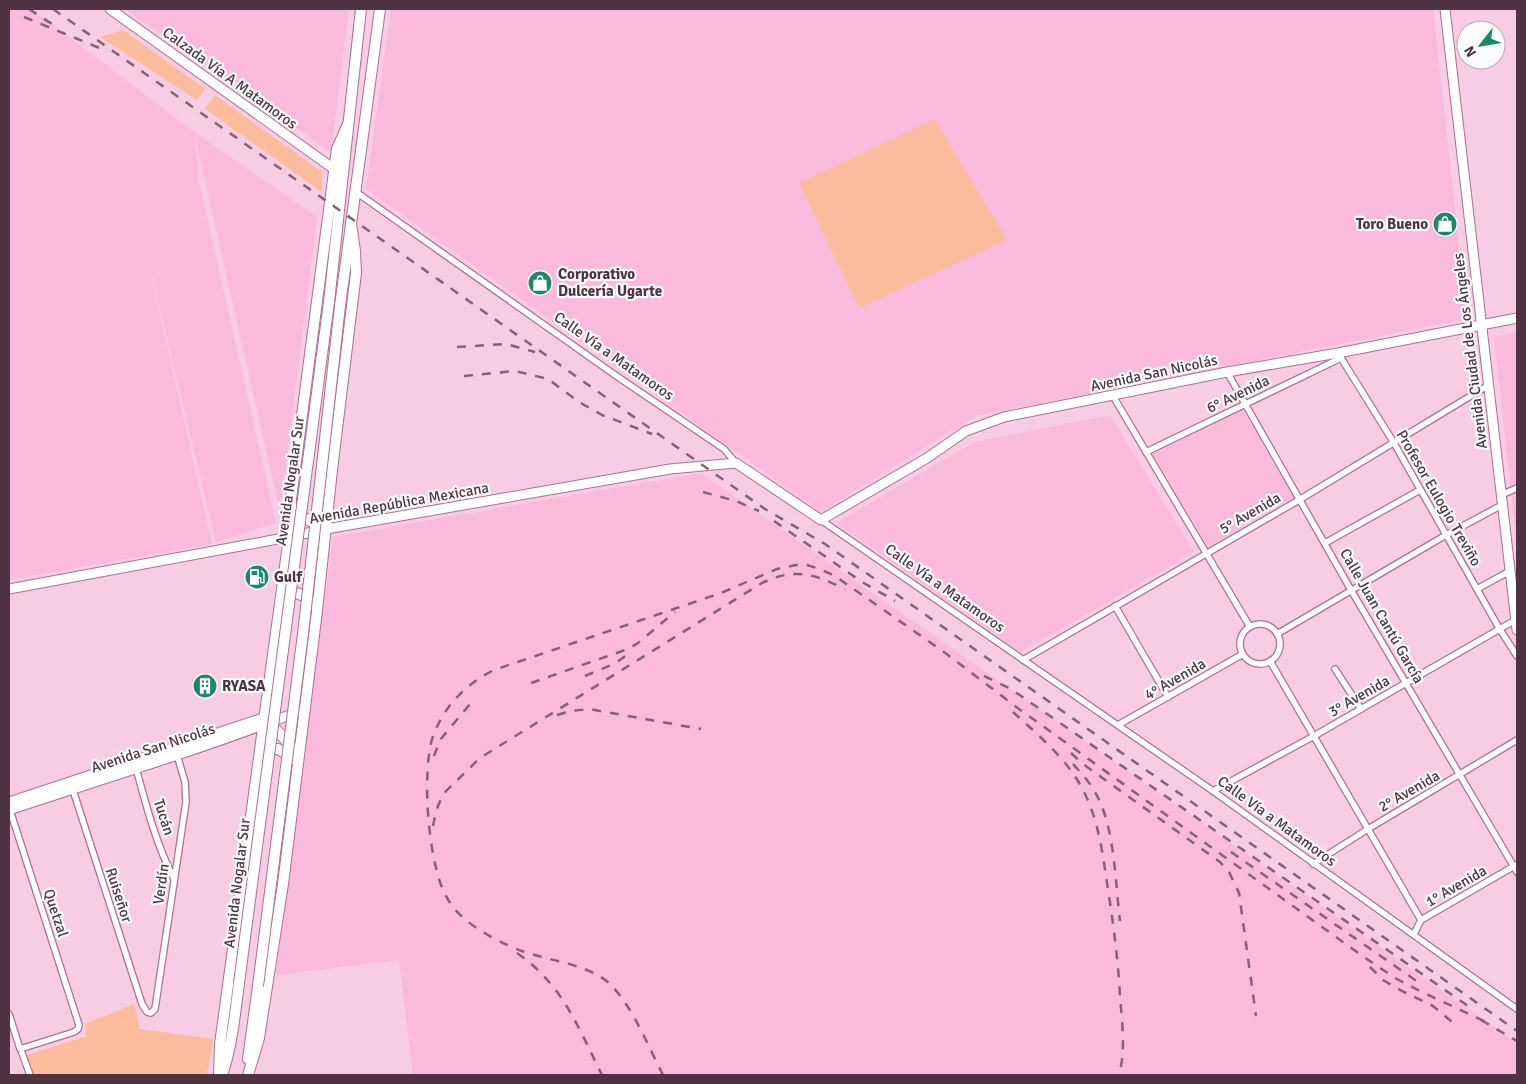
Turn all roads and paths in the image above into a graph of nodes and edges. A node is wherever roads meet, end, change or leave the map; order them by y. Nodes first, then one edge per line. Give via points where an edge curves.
1 (110, 9) edge
2 (361, 9) edge
3 (380, 9) edge
4 (1444, 9) edge
5 (348, 124) junction
6 (334, 169) junction
7 (356, 192) junction
8 (351, 223) junction
9 (1517, 318) edge
10 (1481, 324) junction
11 (1340, 355) junction
12 (1227, 372) junction
13 (1488, 386) junction
14 (1113, 396) junction
15 (1245, 404) junction
16 (1394, 443) junction
17 (1146, 452) junction
18 (296, 460) junction
19 (736, 463) junction
20 (332, 470) junction
21 (1517, 488) edge
22 (1420, 490) junction
23 (291, 499) junction
24 (1299, 500) junction
25 (1501, 500) junction
26 (821, 520) junction
27 (326, 529) junction
28 (1446, 535) junction
29 (289, 537) junction
30 (1325, 543) junction
31 (1206, 553) junction
32 (1510, 571) junction
33 (321, 572) junction
34 (9, 589) edge
35 (1477, 589) junction
36 (1351, 590) junction
37 (281, 594) junction
38 (1115, 606) junction
39 (317, 611) junction
40 (1517, 619) edge
41 (1250, 627) junction
42 (1499, 628) junction
43 (1517, 630) edge
44 (1277, 634) junction
45 (1243, 654) junction
46 (1517, 656) edge
47 (1023, 660) junction
48 (1270, 661) junction
49 (1335, 668) dead end
50 (1407, 683) junction
51 (1168, 697) junction
52 (304, 709) junction
53 (1361, 709) junction
54 (266, 722) junction
55 (1118, 725) junction
56 (1314, 736) junction
57 (1517, 740) edge
58 (260, 749) junction
59 (177, 755) junction
60 (299, 763) junction
61 (135, 764) junction
62 (1460, 775) junction
63 (71, 785) junction
64 (1212, 791) junction
65 (9, 806) edge
66 (1368, 829) junction
67 (1314, 864) junction
68 (1516, 868) edge
69 (174, 880) junction
70 (1421, 920) junction
71 (1414, 934) junction
72 (1517, 1009) edge
73 (9, 1014) edge
74 (149, 1014) joint
75 (21, 1051) junction
76 (30, 1075) edge
77 (220, 1075) edge
78 (247, 1075) edge

1 - 6 street, Calzada Vía A Matamoros
2 - 5 highway, Avenida Nogalar Sur
3 - 7 highway, Avenida Nogalar Sur
4 - 10 street, Avenida Ciudad de Los Ángeles
5 - 6 highway via 339,140
5 - 77 highway, Avenida Nogalar Sur, bridge via 329,302 234,1025
6 - 18 highway
7 - 8 highway, Avenida Nogalar Sur
7 - 19 street, Calle Vía a Matamoros via 724,449
8 - 20 highway via 356,272
8 - 78 highway, Avenida Nogalar Sur, bridge
9 - 10 street, Avenida San Nicolás
10 - 11 street, Avenida San Nicolás
10 - 13 street, Avenida Ciudad de Los Ángeles
11 - 12 street, Avenida San Nicolás
11 - 15 street, 6° Avenida
11 - 16 street, Profesor Eulogio Treviño
12 - 14 street, Avenida San Nicolás
12 - 15 street, Calle Juan Cantú García
13 - 16 street, 5° Avenida
13 - 25 street, Avenida Ciudad de Los Ángeles
14 - 17 street
14 - 26 street, Avenida San Nicolás via 985,423
15 - 17 street, 6° Avenida
15 - 24 street, Calle Juan Cantú García
16 - 22 street, Profesor Eulogio Treviño
16 - 24 street, 5° Avenida
17 - 31 street
18 - 20 highway via 312,478 322,477
18 - 23 highway
19 - 26 street, Calle Vía a Matamoros
19 - 27 street, Avenida República Mexicana via 670,469
20 - 27 highway
21 - 25 street
22 - 28 street, Profesor Eulogio Treviño
22 - 30 street
23 - 27 highway via 303,517
23 - 29 highway
24 - 30 street, Calle Juan Cantú García
24 - 31 street, 5° Avenida
25 - 28 street
25 - 32 street, Avenida Ciudad de Los Ángeles
26 - 47 street, Calle Vía a Matamoros
27 - 29 street, Avenida República Mexicana
27 - 33 highway
28 - 35 street, Profesor Eulogio Treviño
28 - 36 street
29 - 33 highway via 308,548
29 - 34 street, Avenida República Mexicana
29 - 37 highway
30 - 36 street, Calle Juan Cantú García
31 - 38 street, 5° Avenida
31 - 41 street
32 - 35 street
32 - 40 street, Avenida Ciudad de Los Ángeles
33 - 39 highway
35 - 42 street, Profesor Eulogio Treviño
36 - 44 street
36 - 50 street, Calle Juan Cantú García
37 - 39 highway via 290,592 306,597
37 - 54 highway
38 - 47 street, 5° Avenida
38 - 51 street
39 - 52 highway
40 - 42 street, 3° Avenida
40 - 43 street, Avenida Ciudad de Los Ángeles
41 - 44 street via 1267,626
41 - 45 street via 1240,643
42 - 46 street, Profesor Eulogio Treviño
42 - 50 street, 3° Avenida
44 - 48 street via 1280,646
45 - 48 street via 1256,663
45 - 51 street, 4° Avenida
47 - 55 street, Calle Vía a Matamoros
48 - 56 street
49 - 53 street
50 - 53 street, 3° Avenida
50 - 62 street, Calle Juan Cantú García
51 - 55 street, 4° Avenida
52 - 54 street, Avenida San Nicolás
52 - 60 highway
53 - 56 street, 3° Avenida
54 - 58 highway
54 - 59 street, Avenida San Nicolás
54 - 60 highway via 291,744
54 - 61 street, Avenida San Nicolás
55 - 64 street, Calle Vía a Matamoros
56 - 64 street, 3° Avenida
56 - 66 street
57 - 62 street, 2° Avenida
58 - 60 highway via 278,749
58 - 77 highway via 220,1044
59 - 61 street, Avenida San Nicolás
59 - 69 street, Verdín via 185,782 186,802
60 - 78 highway via 270,975 259,1038
61 - 63 street, Avenida San Nicolás
61 - 69 street, Tucán via 146,806
62 - 66 street, 2° Avenida
62 - 68 street, Calle Juan Cantú García
63 - 65 street, Avenida San Nicolás
63 - 74 street, Ruiseñor via 142,1004
64 - 67 street, Calle Vía a Matamoros
65 - 75 street, Quetzal via 78,1020 78,1029 74,1032
66 - 67 street, 2° Avenida
66 - 70 street
67 - 71 street, Calle Vía a Matamoros
68 - 70 street, 1° Avenida
69 - 74 street, Verdín via 155,1009
70 - 71 street, 1° Avenida
71 - 72 street, Calle Vía a Matamoros
73 - 75 street
75 - 76 street

